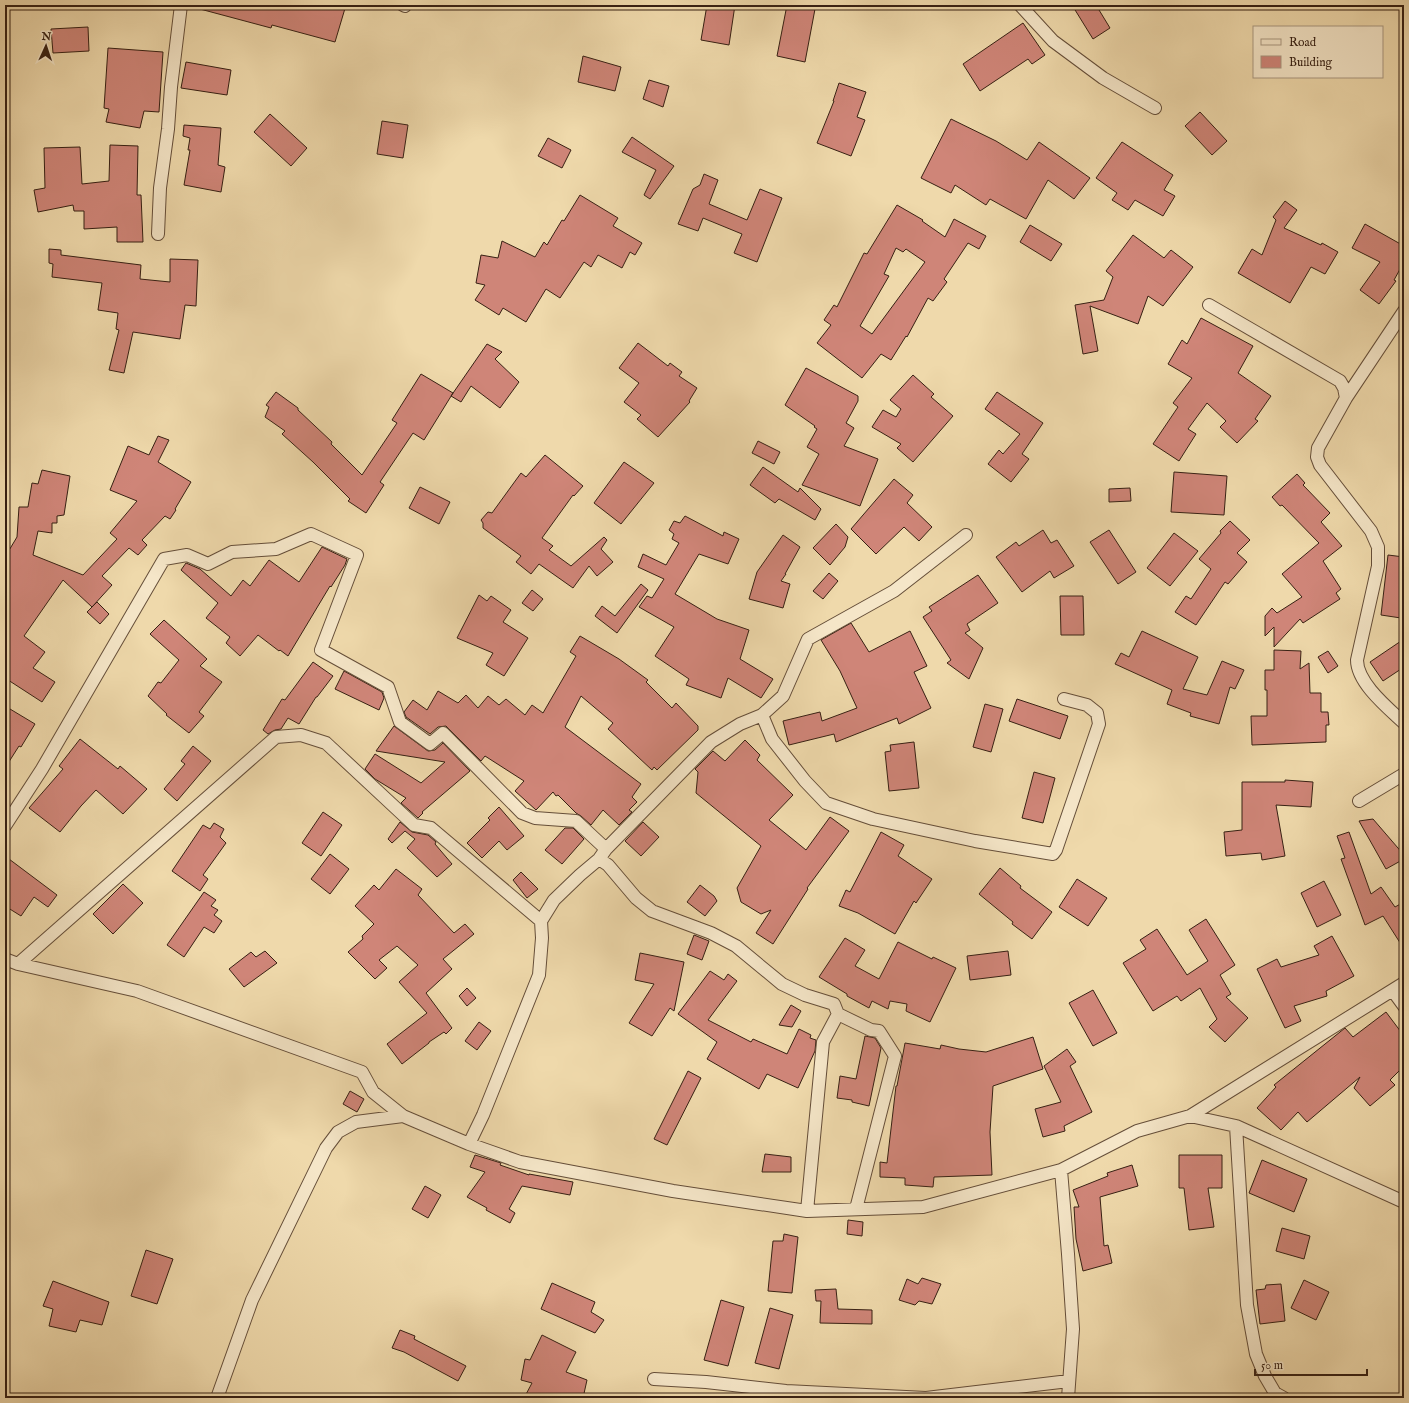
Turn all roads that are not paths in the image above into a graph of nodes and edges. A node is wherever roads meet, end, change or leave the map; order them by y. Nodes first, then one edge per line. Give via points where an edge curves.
1 (181, 5) edge
2 (1020, 5) edge
3 (1155, 108) dead end
4 (158, 234) dead end
5 (1209, 305) dead end
6 (1404, 311) edge
7 (1346, 398) junction
8 (966, 535) dead end
9 (1064, 699) dead end
10 (762, 715) junction
11 (1404, 724) edge
12 (1404, 774) edge
13 (1359, 801) dead end
14 (5, 826) edge
15 (606, 849) junction
16 (599, 859) junction
17 (541, 921) junction
18 (5, 959) edge
19 (18, 964) junction
20 (1404, 983) edge
21 (1393, 991) junction
22 (1404, 1006) edge
23 (838, 1014) junction
24 (403, 1116) junction
25 (1190, 1116) junction
26 (1236, 1126) junction
27 (469, 1144) junction
28 (1061, 1170) junction
29 (1404, 1202) edge
30 (856, 1209) junction
31 (807, 1211) junction
32 (654, 1379) dead end
33 (1069, 1381) junction
34 (217, 1398) edge
35 (1068, 1398) edge
36 (1284, 1398) edge

1 - 4 street via 160,188
2 - 3 street via 1053,41 1103,78
5 - 7 street via 1340,381
6 - 7 street
7 - 11 street via 1318,448 1317,457 1320,465 1371,532 1378,548 1378,566 1357,667 1360,676 1375,695
8 - 10 street via 894,591 808,639 783,696
9 - 10 street via 1087,705 1097,713 1099,724 1056,850 1052,854 975,841 873,819 826,803 772,739
10 - 15 street via 740,724 711,742
12 - 13 street
14 - 15 street via 42,769 164,559 187,555 208,564 232,552 276,550 311,534 357,555 321,650 388,687 400,722 430,744 443,733 522,813 535,818 576,821
15 - 16 street
16 - 17 street via 554,900
16 - 23 street via 608,865 636,898 652,911 711,933 736,946 782,984 805,996 834,1004
17 - 19 street via 431,828 414,825 326,743 301,735 276,737
17 - 27 street via 539,975 484,1115
18 - 19 street
19 - 24 street via 137,991 362,1072 373,1092
20 - 21 street
21 - 22 street
21 - 25 street
23 - 30 street via 871,1030 879,1031 895,1056
23 - 31 street via 823,1042
24 - 27 street
24 - 34 street via 356,1122 338,1132 326,1148 252,1300
25 - 26 street
25 - 28 street via 1137,1131
26 - 29 street
26 - 36 street via 1247,1305 1256,1354 1264,1376 1275,1392
27 - 31 street via 520,1162 673,1191
28 - 30 street via 923,1207
28 - 33 street via 1072,1329
30 - 31 street
32 - 33 street via 786,1391 926,1398
33 - 35 street

